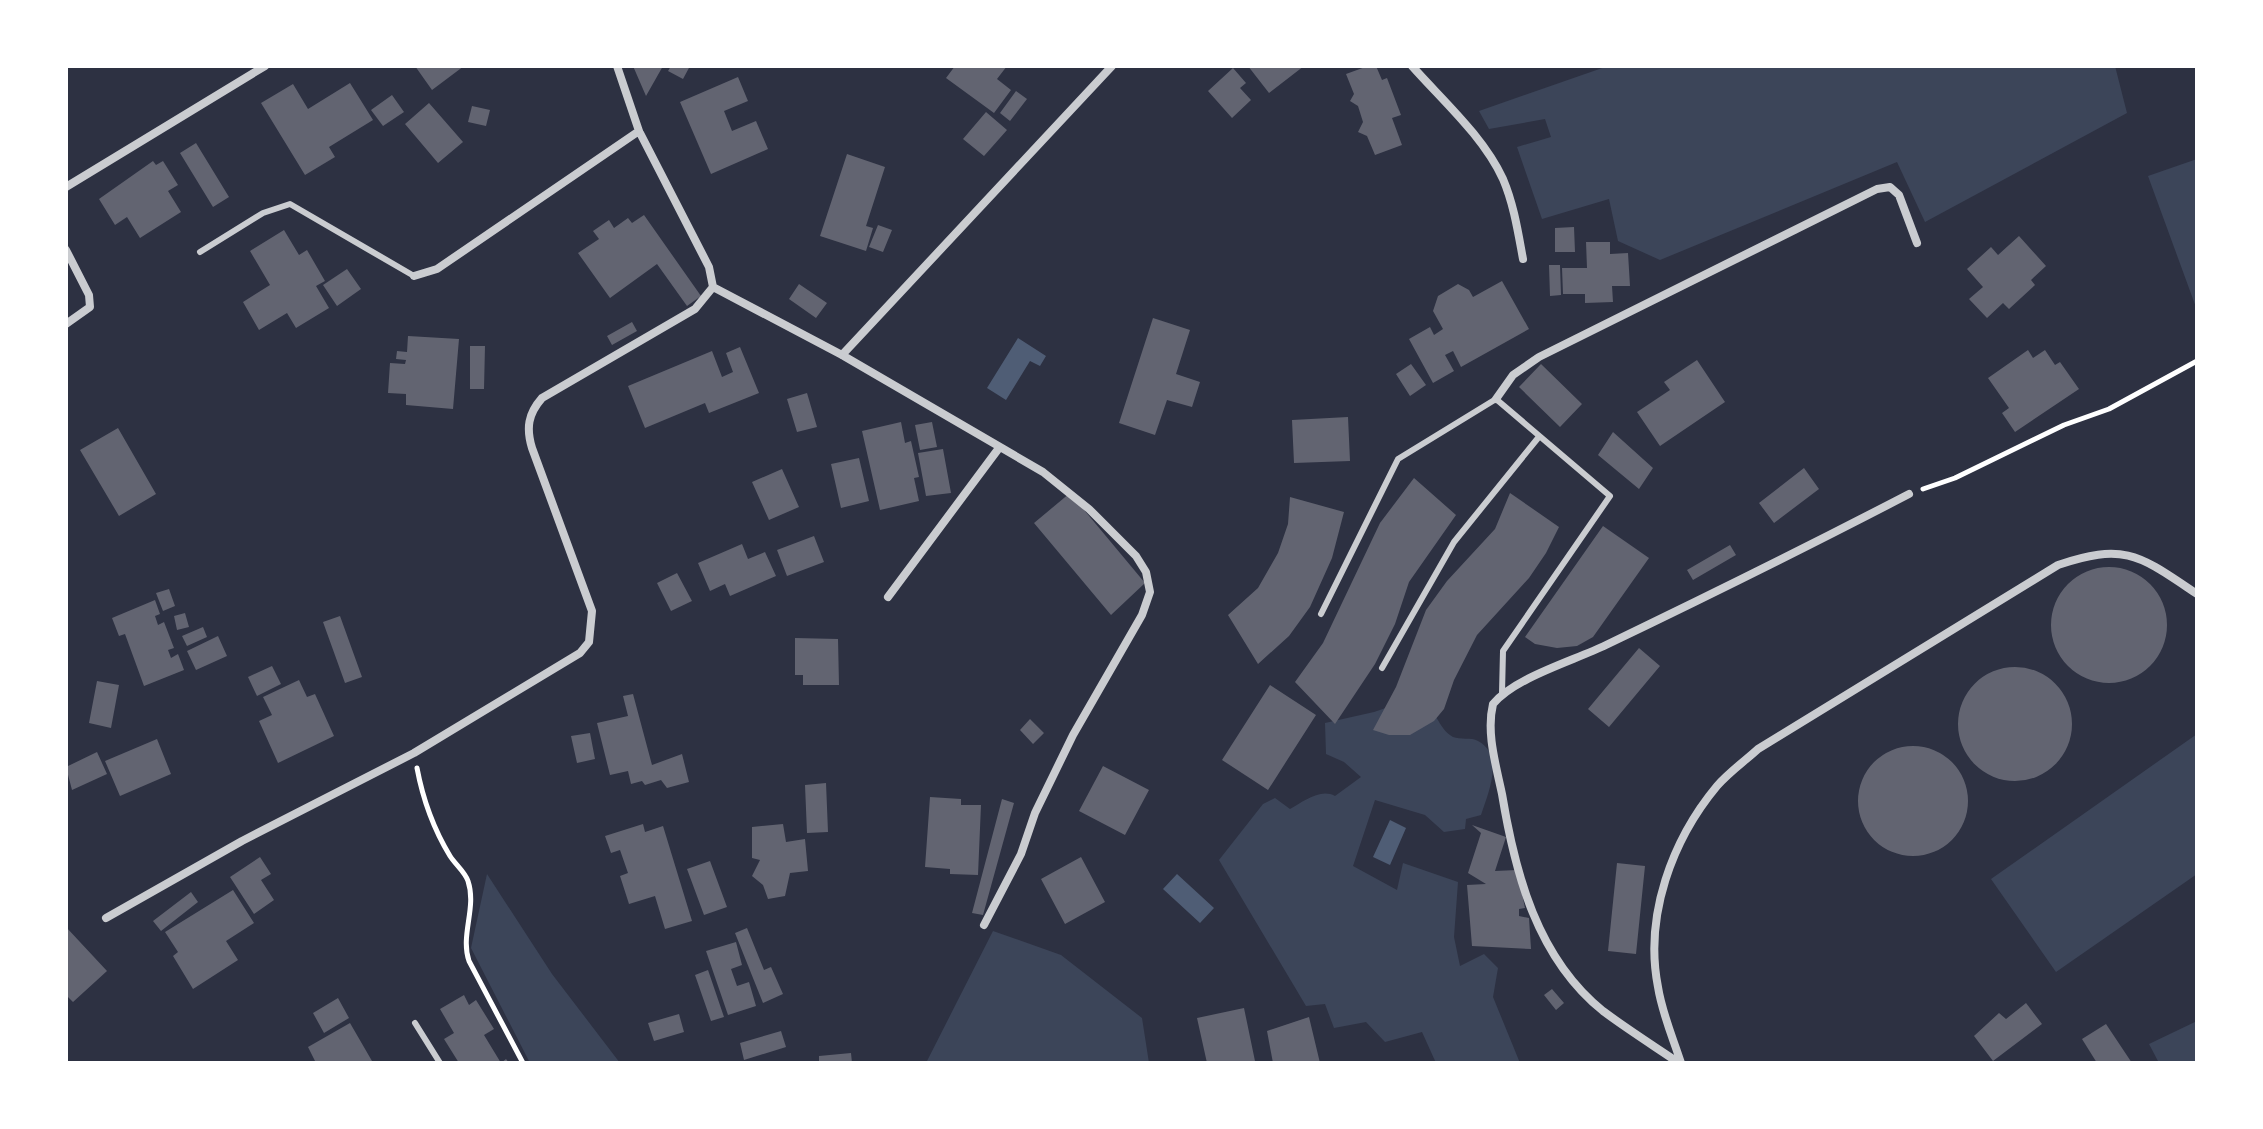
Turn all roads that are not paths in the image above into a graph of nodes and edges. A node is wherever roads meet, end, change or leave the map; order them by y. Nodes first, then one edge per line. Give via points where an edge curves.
1 (265, 66) edge
2 (617, 66) edge
3 (1112, 66) edge
4 (1412, 66) edge
5 (639, 131) junction
6 (66, 187) edge
7 (1917, 243) dead end
8 (66, 250) edge
9 (200, 252) dead end
10 (1523, 259) dead end
11 (414, 276) joint
12 (713, 287) junction
13 (66, 324) edge
14 (842, 355) junction
15 (1496, 399) junction
16 (1538, 438) junction
17 (999, 448) junction
18 (1909, 494) road end
19 (2197, 594) edge
20 (888, 597) dead end
21 (1321, 614) dead end
22 (1382, 668) dead end
23 (1502, 693) junction
24 (106, 918) dead end
25 (984, 925) dead end
26 (415, 1023) dead end
27 (440, 1063) edge
28 (1680, 1063) edge

1 - 6 street
2 - 5 street
3 - 14 street
4 - 10 street via 1467,128 1502,178
5 - 11 street via 437,269
5 - 12 street via 709,267
7 - 15 street via 1899,195 1890,187 1877,189 1539,357 1513,375
8 - 13 street via 90,307
9 - 11 lane via 263,213 290,204
12 - 14 street
12 - 24 street via 695,309 542,398 532,410 532,448 592,611 589,642 565,664 414,753
14 - 17 street
15 - 16 lane
15 - 21 lane via 1398,459
16 - 22 lane via 1454,542
16 - 23 lane via 1610,496 1503,651
17 - 20 street
17 - 25 street via 1072,492 1136,556 1150,592 1056,769
18 - 23 street via 1720,591
19 - 28 street via 2149,562 2119,552 2058,565 1758,749 1718,784 1690,823 1671,866 1654,931 1658,987
23 - 28 street via 1493,704 1491,733 1514,860 1538,925 1553,954 1601,1009
26 - 27 lane

